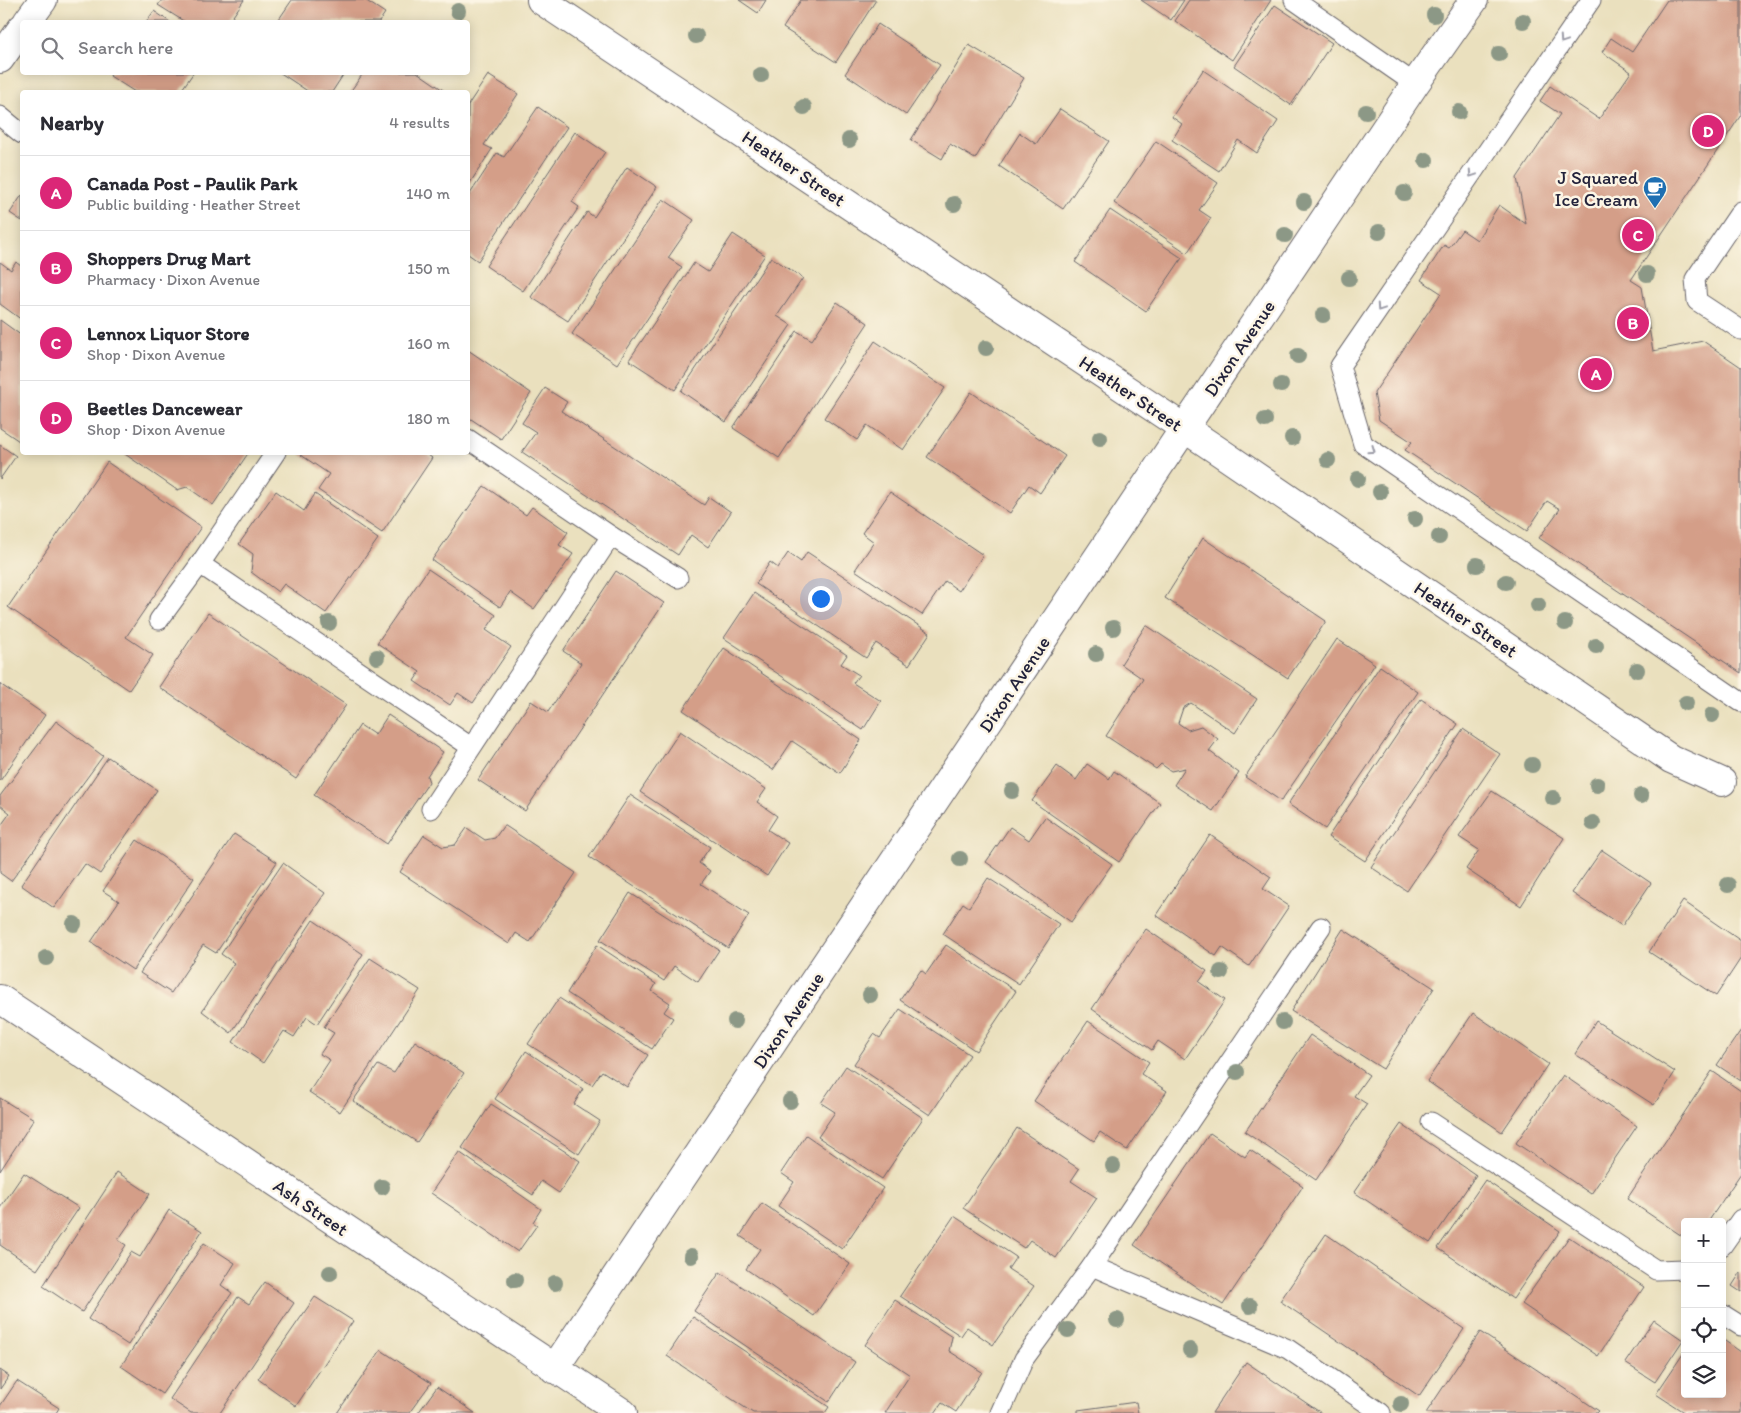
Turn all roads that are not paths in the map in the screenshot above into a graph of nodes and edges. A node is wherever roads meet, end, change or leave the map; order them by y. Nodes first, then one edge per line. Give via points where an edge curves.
1 (43, 0) edge
2 (541, 0) edge
3 (1294, 0) edge
4 (1474, 0) edge
5 (1591, 0) edge
6 (28, 20) edge
7 (20, 31) edge
8 (0, 59) edge
9 (1415, 84) junction
10 (0, 116) edge
11 (20, 132) edge
12 (1741, 211) edge
13 (1741, 330) edge
14 (1185, 429) junction
15 (470, 440) edge
16 (274, 455) edge
17 (611, 536) junction
18 (200, 564) junction
19 (678, 578) dead end
20 (159, 620) dead end
21 (1741, 702) edge
22 (471, 747) junction
23 (1722, 782) dead end
24 (431, 809) dead end
25 (1321, 927) dead end
26 (0, 999) edge
27 (1431, 1122) dead end
28 (1741, 1219) edge
29 (1726, 1240) edge
30 (1092, 1266) junction
31 (1681, 1269) edge
32 (1726, 1317) edge
33 (1741, 1326) edge
34 (554, 1368) junction
35 (1379, 1412) edge
36 (623, 1413) edge
37 (1000, 1413) edge

1 - 6 street
2 - 14 street, Heather Street
3 - 9 lane
4 - 9 street, Dixon Avenue
5 -> 21 lane via 1340,366 1363,444
7 - 8 street
9 - 14 street, Dixon Avenue
10 - 11 lane
12 - 13 lane via 1695,279 1697,301
14 - 23 street, Heather Street via 1671,759
14 - 34 street, Dixon Avenue
15 - 17 lane
16 - 18 lane
17 - 19 lane
17 - 22 lane
18 - 20 lane
18 - 22 lane
22 - 24 lane
25 - 30 lane
26 - 34 street, Ash Street
27 - 31 lane via 1656,1270
28 - 29 lane
30 - 35 lane via 1288,1349
30 - 37 lane via 1024,1359
32 - 33 lane
34 - 36 street, Ash Street

